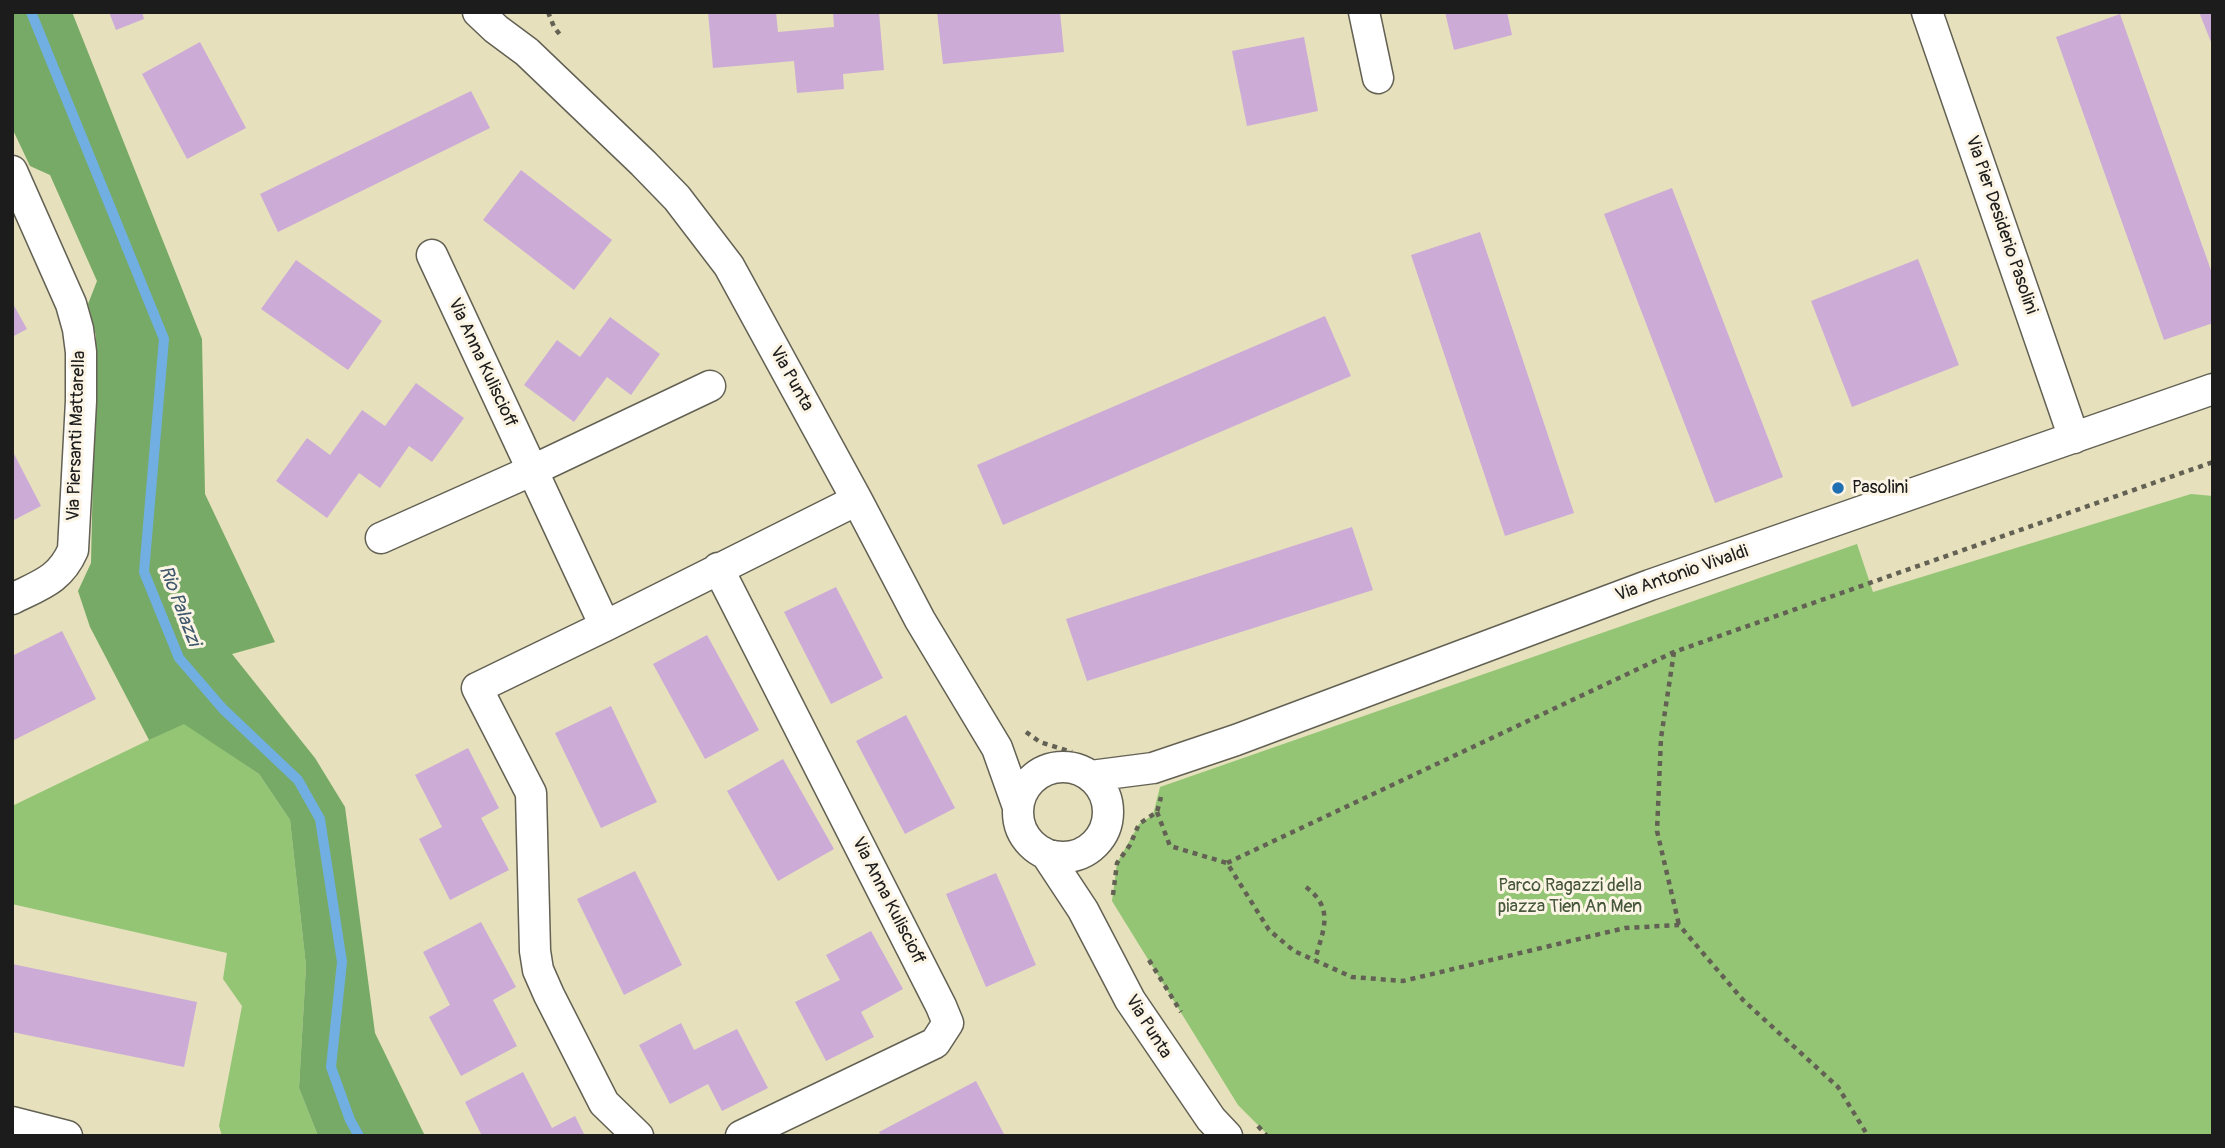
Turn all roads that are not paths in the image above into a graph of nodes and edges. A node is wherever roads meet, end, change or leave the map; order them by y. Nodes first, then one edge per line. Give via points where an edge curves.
1 (478, 12) edge
2 (510, 12) edge
3 (1364, 12) edge
4 (1927, 12) edge
5 (527, 52) junction
6 (1378, 78) dead end
7 (12, 171) edge
8 (432, 255) dead end
9 (710, 386) dead end
10 (2213, 389) edge
11 (2074, 438) junction
12 (533, 470) junction
13 (857, 500) junction
14 (381, 538) dead end
15 (718, 568) junction
16 (21, 594) edge
17 (605, 626) junction
18 (997, 748) junction
19 (1086, 764) junction
20 (1052, 768) junction
21 (1153, 768) junction
22 (1108, 803) junction
23 (1018, 807) junction
24 (1088, 850) junction
25 (1046, 854) junction
26 (1083, 910) junction
27 (12, 1122) edge
28 (67, 1136) edge
29 (638, 1136) edge
30 (741, 1136) edge
31 (1227, 1136) edge

1 - 5 street, Via Punta
2 - 5 street, Via Punta
3 - 6 street
4 - 11 street, Via Pier Desiderio Pasolini
5 - 13 street, Via Punta via 677,198 721,256
7 - 16 street, Via Piersanti Mattarella via 71,304 81,352 73,550 58,574
8 - 12 street, Via Anna Kuliscioff
9 - 12 street
10 - 11 street, Via Antonio Vivaldi
11 - 21 street, Via Antonio Vivaldi via 1650,585
12 - 14 street
12 - 17 street, Via Anna Kuliscioff
13 - 15 street
13 - 18 street, Via Punta via 920,620
15 - 17 street
15 - 30 street, Via Anna Kuliscioff via 948,1023 935,1043
17 - 29 street via 477,688 531,793 538,970 604,1103
18 - 20 street
18 - 23 street, Via Punta
19 - 20 street via 1079,769
19 - 21 street, Via Antonio Vivaldi
19 - 22 street
20 - 23 street via 1029,781
21 - 22 street, Via Antonio Vivaldi
22 - 24 street via 1105,830
23 - 25 street, Via Punta via 1021,830
24 - 25 street via 1074,856
24 - 26 street
25 - 26 street, Via Punta
26 - 31 street, Via Punta via 1130,1000
27 - 28 street

